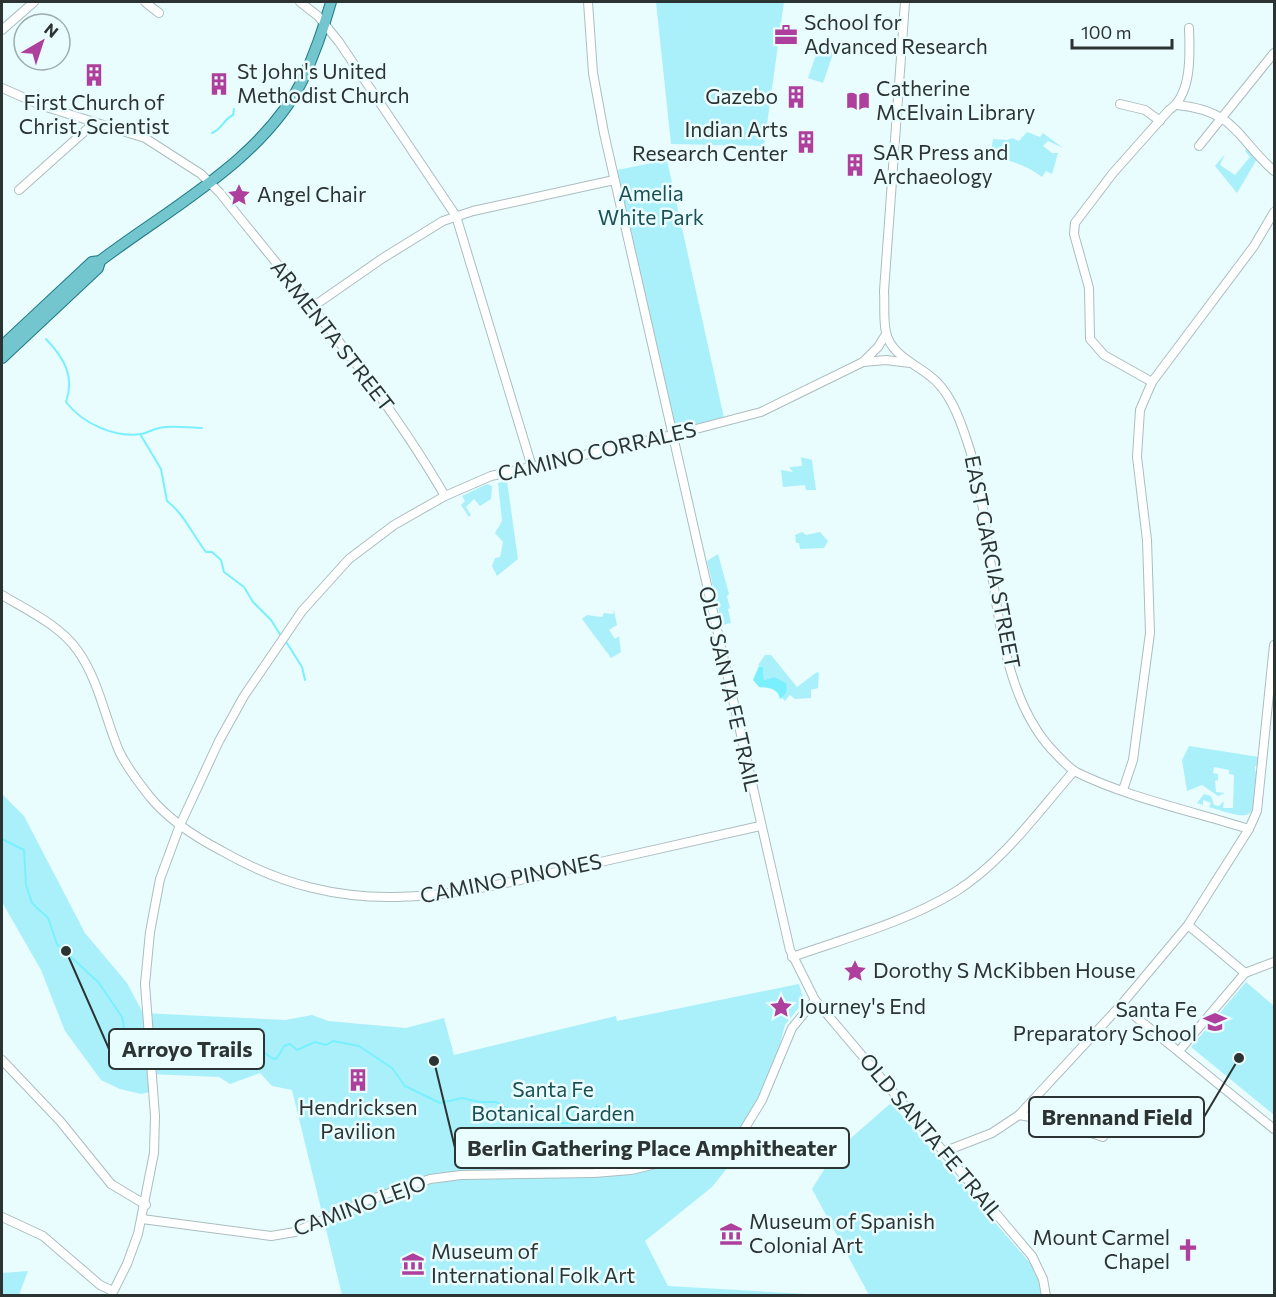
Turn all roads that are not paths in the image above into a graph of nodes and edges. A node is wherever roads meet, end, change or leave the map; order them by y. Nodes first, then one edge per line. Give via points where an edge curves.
1 (34, 2) edge
2 (145, 2) edge
3 (300, 2) edge
4 (332, 2) edge
5 (588, 2) edge
6 (904, 2) edge
7 (159, 13) dead end
8 (324, 23) junction
9 (1189, 28) dead end
10 (2, 30) edge
11 (1275, 53) edge
12 (2, 88) edge
13 (1120, 104) dead end
14 (1178, 105) junction
15 (1221, 117) junction
16 (1160, 121) junction
17 (94, 123) junction
18 (1199, 146) dead end
19 (1275, 171) edge
20 (614, 180) junction
21 (209, 182) junction
22 (19, 190) dead end
23 (1275, 212) edge
24 (456, 216) junction
25 (100, 261) junction
26 (311, 308) junction
27 (886, 334) junction
28 (2, 346) edge
29 (2, 358) edge
30 (862, 362) junction
31 (910, 363) junction
32 (1152, 382) junction
33 (673, 435) junction
34 (532, 468) junction
35 (446, 496) junction
36 (2, 595) edge
37 (1275, 645) edge
38 (1074, 771) junction
39 (1123, 790) junction
40 (180, 825) junction
41 (760, 826) junction
42 (1249, 829) junction
43 (1188, 925) junction
44 (792, 957) junction
45 (1275, 962) edge
46 (1245, 973) junction
47 (815, 1000) junction
48 (1121, 1005) junction
49 (1179, 1051) junction
50 (2, 1060) edge
51 (1018, 1115) junction
52 (1275, 1129) edge
53 (1104, 1137) dead end
54 (943, 1152) junction
55 (146, 1205) junction
56 (2, 1216) edge
57 (142, 1220) junction
58 (112, 1293) edge
59 (1046, 1296) edge

1 - 10 street
2 - 7 street
3 - 8 street
4 - 8 main road
5 - 20 street, OLD SANTA FE TRAIL via 593,73
6 - 27 street via 884,291
8 - 21 main road via 297,88 258,138
8 - 24 street
9 - 14 street via 1189,72
11 - 15 street
12 - 17 street, ARMENTA STREET
13 - 16 street via 1145,110
14 - 15 street via 1204,109
14 - 16 street
15 - 18 street
15 - 19 street
16 - 32 street via 1086,208 1075,224 1074,234 1089,288 1090,339 1104,356
17 - 21 street, ARMENTA STREET via 155,143
17 - 22 street
20 - 24 street
20 - 33 street, OLD SANTA FE TRAIL
21 - 25 main road
21 - 26 street, ARMENTA STREET
23 - 32 street
24 - 26 street via 383,258
24 - 34 street
25 - 28 main road via 92,262
25 - 29 main road via 98,268
26 - 35 street, ARMENTA STREET via 402,427
27 - 30 street, CAMINO CORRALES
27 - 31 street, EAST GARCIA STREET
30 - 31 street, CAMINO CORRALES
30 - 33 street, CAMINO CORRALES via 761,412
31 - 38 street, EAST GARCIA STREET via 932,377 956,411 981,486 996,609 1012,671 1037,729 1047,745
32 - 39 street via 1140,410 1137,440 1147,540 1150,633 1133,760
33 - 34 street, CAMINO CORRALES
33 - 41 street, OLD SANTA FE TRAIL
34 - 35 street, CAMINO CORRALES via 490,476
35 - 40 street, CAMINO CORRALES via 394,525 349,559 302,611 244,696
36 - 40 street, CAMINO PINONES via 51,626 78,651 95,681 123,760 151,798
37 - 42 street via 1261,797
38 - 39 street, EAST GARCIA STREET
38 - 44 street via 1002,854 955,892 897,919
39 - 42 street, EAST GARCIA STREET
40 - 41 street, CAMINO PINONES via 241,862 302,886 361,896 418,898 491,887
40 - 55 street, CAMINO CORRALES via 160,879 146,966 156,1132
41 - 44 street, OLD SANTA FE TRAIL
42 - 43 street
43 - 46 street
43 - 48 street
44 - 47 street, OLD SANTA FE TRAIL
45 - 46 street
46 - 49 street
47 - 54 street, OLD SANTA FE TRAIL
47 - 57 street, CAMINO LEJO via 792,1028 762,1100 742,1133 734,1140 676,1160 594,1173 444,1176 402,1187 295,1232 271,1236
48 - 49 street
48 - 51 street
49 - 52 street
50 - 55 street via 60,1121 111,1184
51 - 53 street via 1059,1122
51 - 54 street via 992,1133
54 - 59 street, OLD SANTA FE TRAIL via 1032,1256 1041,1272
55 - 57 street, CAMINO CORRALES
56 - 58 street via 43,1236
57 - 58 street, CAMINO CORRALES

